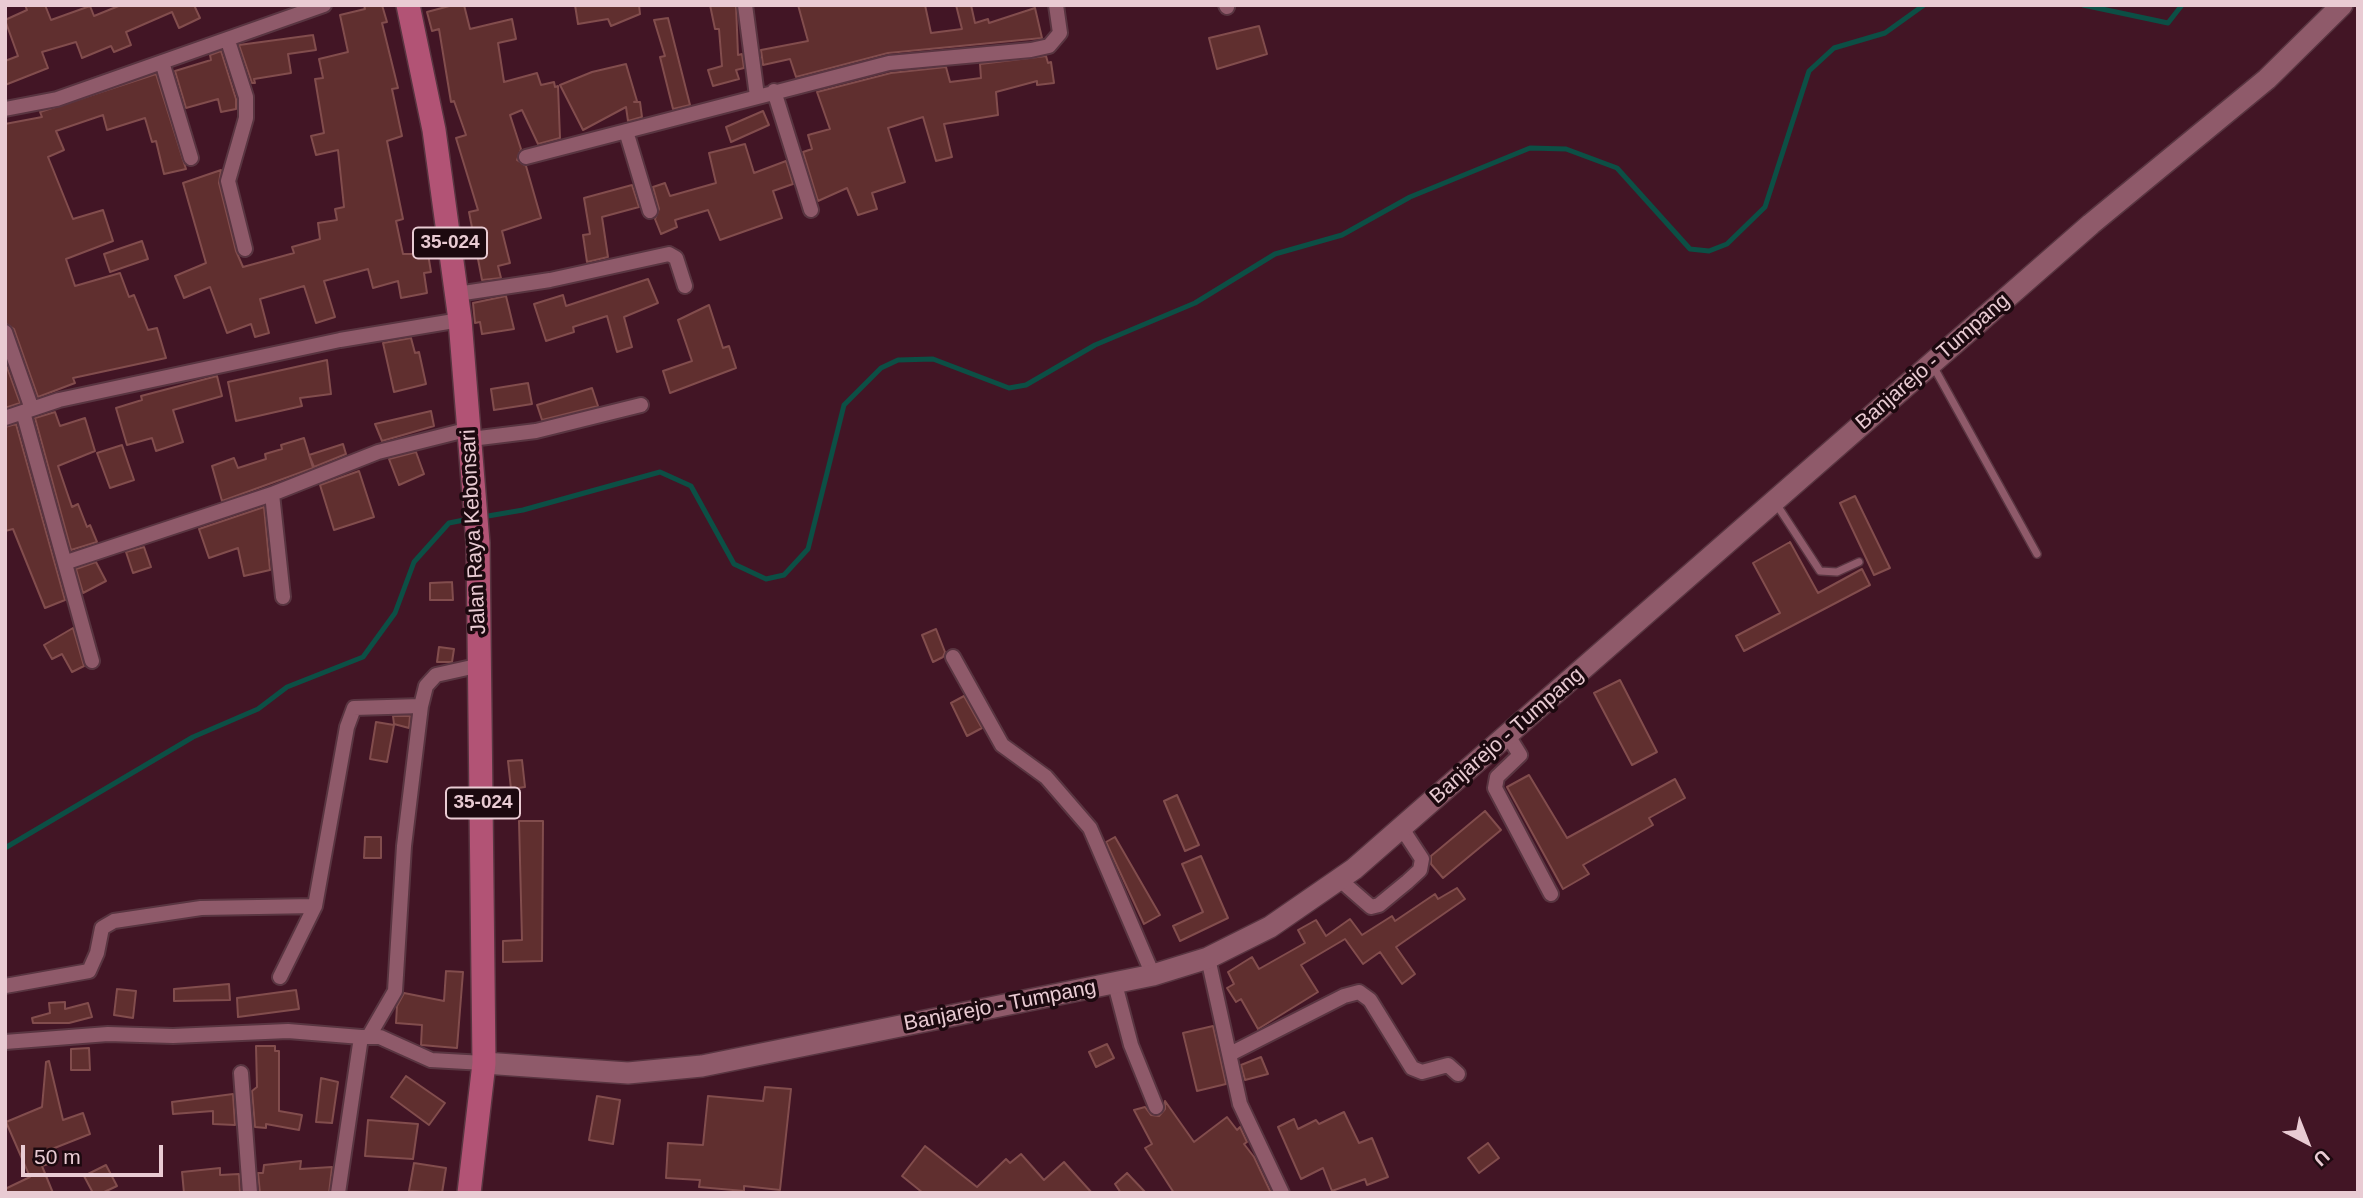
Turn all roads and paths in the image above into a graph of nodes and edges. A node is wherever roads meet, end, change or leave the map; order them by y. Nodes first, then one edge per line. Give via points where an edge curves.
1 (324, 5) edge
2 (408, 5) edge
3 (745, 5) edge
4 (1056, 5) edge
5 (2342, 5) edge
6 (228, 41) junction
7 (162, 62) junction
8 (774, 91) junction
9 (757, 96) junction
10 (5, 109) edge
11 (626, 131) junction
12 (191, 158) dead end
13 (526, 158) dead end
14 (811, 210) dead end
15 (650, 211) dead end
16 (245, 249) dead end
17 (685, 286) dead end
18 (457, 294) junction
19 (460, 320) junction
20 (5, 331) edge
21 (1932, 364) junction
22 (641, 405) dead end
23 (28, 410) junction
24 (5, 418) edge
25 (470, 434) junction
26 (272, 495) junction
27 (1775, 502) junction
28 (2037, 554) dead end
29 (67, 562) junction
30 (1859, 562) dead end
31 (283, 597) dead end
32 (953, 657) dead end
33 (92, 661) dead end
34 (481, 664) junction
35 (421, 706) junction
36 (1507, 734) junction
37 (1401, 827) junction
38 (1340, 880) junction
39 (1550, 894) dead end
40 (315, 906) junction
41 (1208, 958) junction
42 (1153, 975) junction
43 (280, 977) dead end
44 (1115, 984) junction
45 (5, 986) edge
46 (360, 1038) junction
47 (5, 1042) edge
48 (1230, 1054) junction
49 (484, 1063) junction
50 (241, 1073) dead end
51 (1458, 1074) dead end
52 (1156, 1107) dead end
53 (250, 1193) edge
54 (338, 1193) edge
55 (469, 1193) edge
56 (1282, 1193) edge

1 - 6 street
2 - 18 main road, Jalan Raya Kebonsari / 35-024 via 434,130
3 - 9 street
4 - 8 street via 1060,33 1049,46 889,63
5 - 21 main road, Banjarejo - Tumpang via 2267,79
6 - 7 street
6 - 16 street via 246,97 246,118 228,181
7 - 10 street via 57,99
7 - 12 street
8 - 9 street
8 - 14 street
9 - 11 street
11 - 13 street
11 - 15 street
17 - 18 street via 676,258 670,254
18 - 19 main road, Jalan Raya Kebonsari / 35-024
19 - 23 street via 340,340
19 - 25 main road, Jalan Raya Kebonsari / 35-024
20 - 23 street
21 - 27 main road, Banjarejo - Tumpang
21 - 28 lane
22 - 25 street via 536,431
23 - 24 street
23 - 29 street
25 - 26 street via 377,452
25 - 34 main road, Jalan Raya Kebonsari / 35-024
26 - 29 street
26 - 31 street
27 - 30 lane via 1820,571 1837,572
27 - 36 main road, Banjarejo - Tumpang
29 - 33 street
32 - 42 street via 1002,746 1046,777 1090,828
34 - 35 street via 436,675 426,686
34 - 49 main road, Jalan Raya Kebonsari / 35-024
35 - 40 street via 355,707 347,727
35 - 46 street via 404,846 395,991
36 - 37 main road, Banjarejo - Tumpang
36 - 39 street via 1519,758 1497,777 1494,788
37 - 38 main road, Banjarejo - Tumpang
37 - 38 street via 1422,859 1420,870 1407,882 1371,907
38 - 41 main road, Banjarejo - Tumpang via 1290,915
40 - 43 street
40 - 45 street via 201,908 114,921 102,928 89,971
41 - 42 main road, Banjarejo - Tumpang
41 - 48 street
42 - 44 main road, Banjarejo - Tumpang
44 - 49 main road, Banjarejo - Tumpang via 677,1070 576,1072
44 - 52 street
46 - 47 street via 333,1033 108,1034
46 - 49 street via 401,1045 431,1060
46 - 54 street
48 - 51 street via 1359,992 1368,998 1412,1068 1419,1072 1448,1065
48 - 56 street via 1243,1113
49 - 55 main road, Jalan Raya Kebonsari
50 - 53 street

